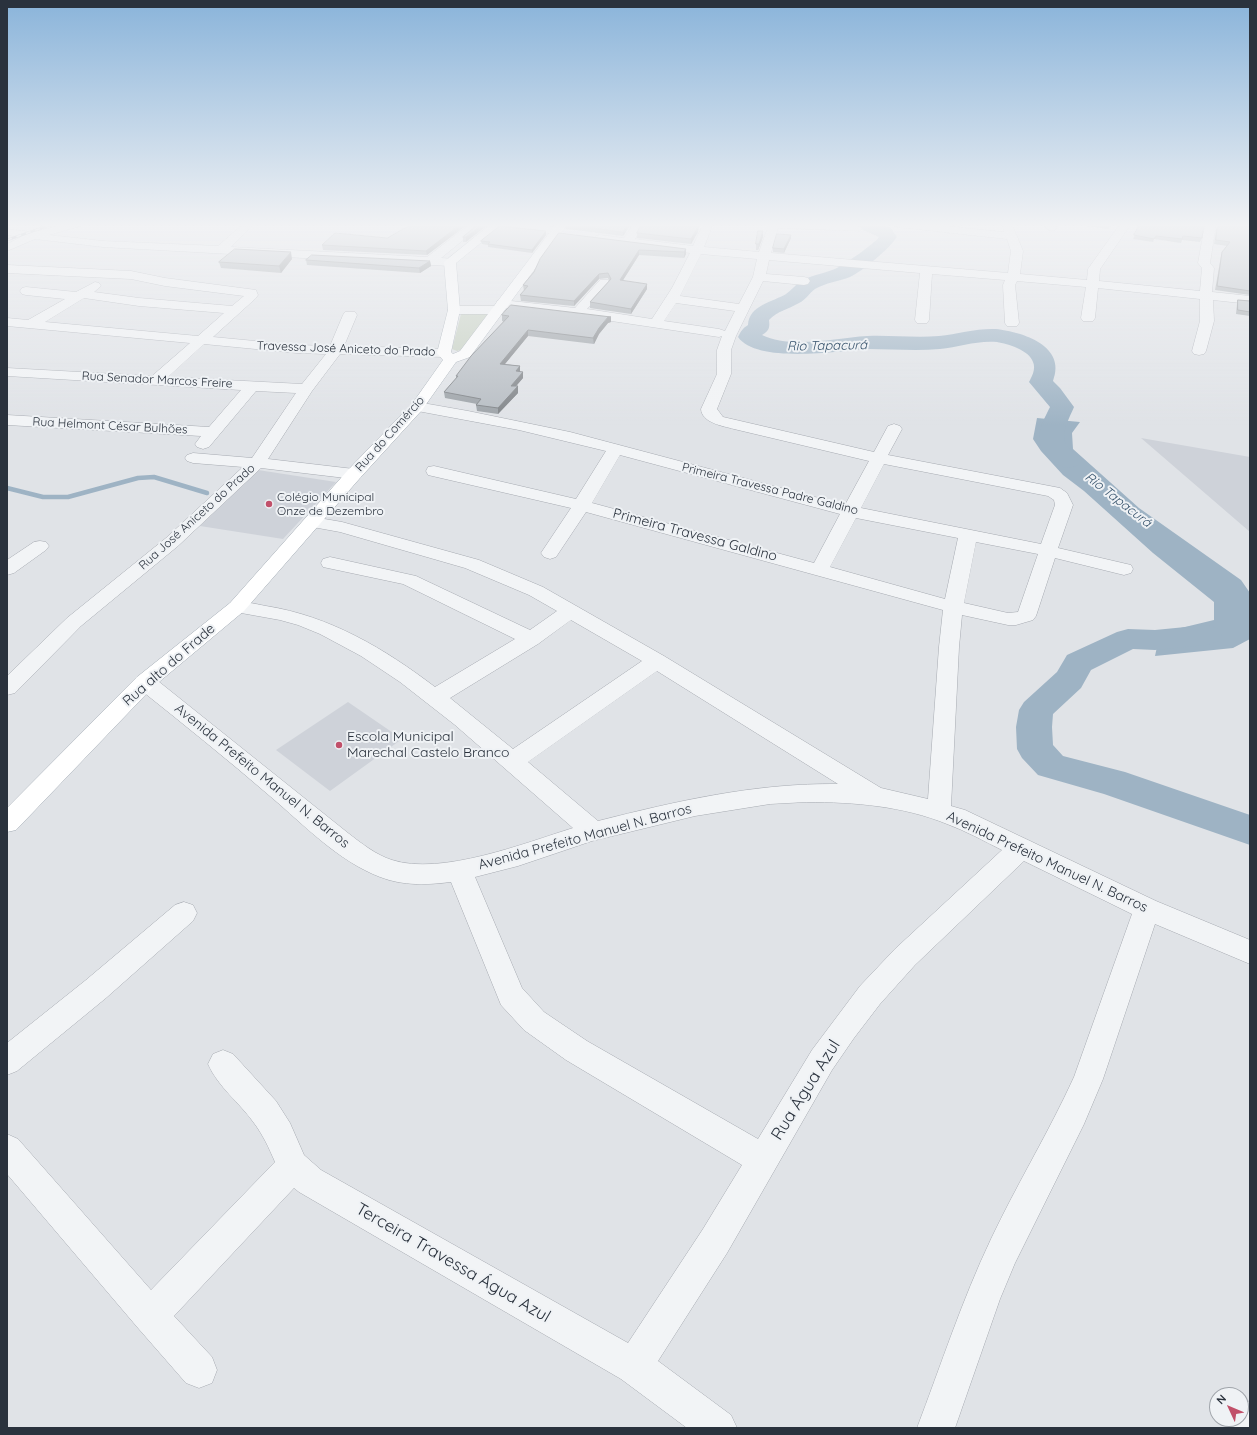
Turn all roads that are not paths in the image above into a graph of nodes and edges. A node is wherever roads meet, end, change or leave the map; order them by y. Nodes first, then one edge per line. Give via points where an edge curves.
1 (26, 291) dead end
2 (86, 291) edge
3 (240, 291) edge
4 (452, 291) edge
5 (511, 291) edge
6 (597, 291) edge
7 (677, 291) edge
8 (752, 291) edge
9 (924, 291) edge
10 (1009, 291) edge
11 (1092, 291) edge
12 (1165, 291) edge
13 (1206, 291) edge
14 (80, 295) junction
15 (1206, 295) junction
16 (673, 299) junction
17 (1250, 300) edge
18 (499, 307) junction
19 (743, 308) junction
20 (236, 310) junction
21 (454, 310) junction
22 (578, 312) junction
23 (350, 315) dead end
24 (1088, 318) dead end
25 (922, 320) dead end
26 (7, 322) edge
27 (656, 323) junction
28 (31, 324) junction
29 (1012, 324) dead end
30 (719, 333) dead end
31 (201, 340) junction
32 (335, 350) junction
33 (1200, 351) dead end
34 (447, 356) junction
35 (7, 372) edge
36 (155, 381) junction
37 (253, 386) junction
38 (306, 389) junction
39 (417, 407) junction
40 (7, 420) edge
41 (894, 429) dead end
42 (212, 432) junction
43 (615, 448) junction
44 (878, 458) junction
45 (257, 463) junction
46 (434, 471) dead end
47 (354, 474) junction
48 (581, 506) junction
49 (850, 510) junction
50 (314, 522) junction
51 (968, 535) junction
52 (40, 546) dead end
53 (425, 550) junction
54 (1048, 552) junction
55 (550, 553) dead end
56 (330, 563) dead end
57 (7, 569) edge
58 (820, 569) junction
59 (1124, 569) dead end
60 (401, 578) junction
61 (237, 607) junction
62 (953, 607) junction
63 (571, 611) junction
64 (530, 639) junction
65 (657, 661) junction
66 (145, 682) junction
67 (7, 688) edge
68 (435, 698) junction
69 (513, 761) junction
70 (875, 796) junction
71 (939, 811) junction
72 (7, 823) edge
73 (594, 832) junction
74 (1021, 848) junction
75 (459, 870) junction
76 (1147, 909) junction
77 (184, 913) dead end
78 (1250, 952) edge
79 (7, 1061) edge
80 (223, 1064) dead end
81 (7, 1150) edge
82 (763, 1160) junction
83 (293, 1166) junction
84 (150, 1316) junction
85 (634, 1366) junction
86 (200, 1370) dead end
87 (1250, 1420) edge
88 (718, 1428) edge
89 (936, 1428) edge
90 (1247, 1428) edge

1 - 14 street
2 - 14 street
3 - 20 street via 252,295
4 - 21 main road, Rua do Comércio
5 - 18 main road
6 - 22 street
7 - 16 street
8 - 19 street
9 - 25 street
10 - 29 street
11 - 24 street
12 - 15 street
13 - 15 street
14 - 20 street
14 - 28 street
15 - 17 street
15 - 33 street via 1207,321
16 - 19 street
16 - 27 street
18 - 21 street
18 - 22 street
18 - 34 main road via 465,354
19 - 44 street via 725,345 724,374 709,409 711,414 718,420 730,424
20 - 31 street
21 - 34 main road, Rua do Comércio
22 - 27 street
23 - 32 street, Rua José Aniceto do Prado
26 - 28 street, Travessa José Aniceto do Prado
27 - 30 street
28 - 31 street, Travessa José Aniceto do Prado
31 - 32 street, Travessa José Aniceto do Prado
31 - 36 street
32 - 34 street, Travessa José Aniceto do Prado
32 - 38 street, Rua José Aniceto do Prado
34 - 39 main road, Rua do Comércio
35 - 36 street, Rua Senador Marcos Freire
36 - 37 street, Rua Senador Marcos Freire
37 - 38 street, Rua Senador Marcos Freire
37 - 42 street, Rua Helmont César Bulhões
38 - 45 street, Rua José Aniceto do Prado
39 - 43 street, Primeira Travessa Padre Galdino via 492,419
39 - 47 main road, Rua do Comércio
40 - 42 street, Rua Helmont César Bulhões
41 - 44 street
42 - 45 street, Rua Helmont César Bulhões via 193,458
43 - 48 street
43 - 49 street, Primeira Travessa Padre Galdino via 822,505
44 - 49 street
44 - 54 street via 1048,490 1060,496 1064,505
45 - 47 street
45 - 67 street, Rua José Aniceto do Prado via 172,542 74,622
46 - 48 street, Primeira Travessa Galdino
47 - 50 main road, Rua do Comércio
48 - 55 street
48 - 58 street, Primeira Travessa Galdino via 646,521
49 - 51 street, Primeira Travessa Padre Galdino
49 - 58 street
50 - 53 street via 342,527
50 - 61 main road, Rua alto do Frade
51 - 54 street, Primeira Travessa Padre Galdino
51 - 62 street
52 - 57 street
53 - 60 street
53 - 63 street via 488,570 536,591
54 - 59 street, Primeira Travessa Padre Galdino
54 - 62 street, Primeira Travessa Galdino via 1026,616 1008,619
56 - 60 street
58 - 62 street, Primeira Travessa Galdino
60 - 64 street
61 - 66 main road, Rua alto do Frade
61 - 68 street via 290,617 321,627 376,655
62 - 71 street
63 - 64 street
63 - 65 street
64 - 68 street
65 - 69 street
65 - 70 street
66 - 72 main road, Rua alto do Frade
66 - 75 street, Avenida Prefeito Manuel N. Barros via 367,860 391,871 414,875
68 - 69 street
69 - 73 street
70 - 71 street, Avenida Prefeito Manuel N. Barros
70 - 73 street, Avenida Prefeito Manuel N. Barros via 821,793 761,796 723,801
71 - 74 street, Avenida Prefeito Manuel N. Barros
73 - 75 street, Avenida Prefeito Manuel N. Barros via 508,859
74 - 76 street, Avenida Prefeito Manuel N. Barros
74 - 82 street, Rua Água Azul via 905,957 870,995 822,1060
75 - 82 street via 508,989 529,1017 561,1040
76 - 78 street, Avenida Prefeito Manuel N. Barros
76 - 89 street via 1088,1079 983,1297
77 - 79 street
80 - 83 street, Terceira Travessa Água Azul via 265,1112 279,1134
81 - 84 street
82 - 85 street, Rua Água Azul via 715,1241
83 - 84 street
83 - 85 street, Terceira Travessa Água Azul via 310,1182
84 - 86 street
85 - 88 street, Terceira Travessa Água Azul
87 - 90 street

